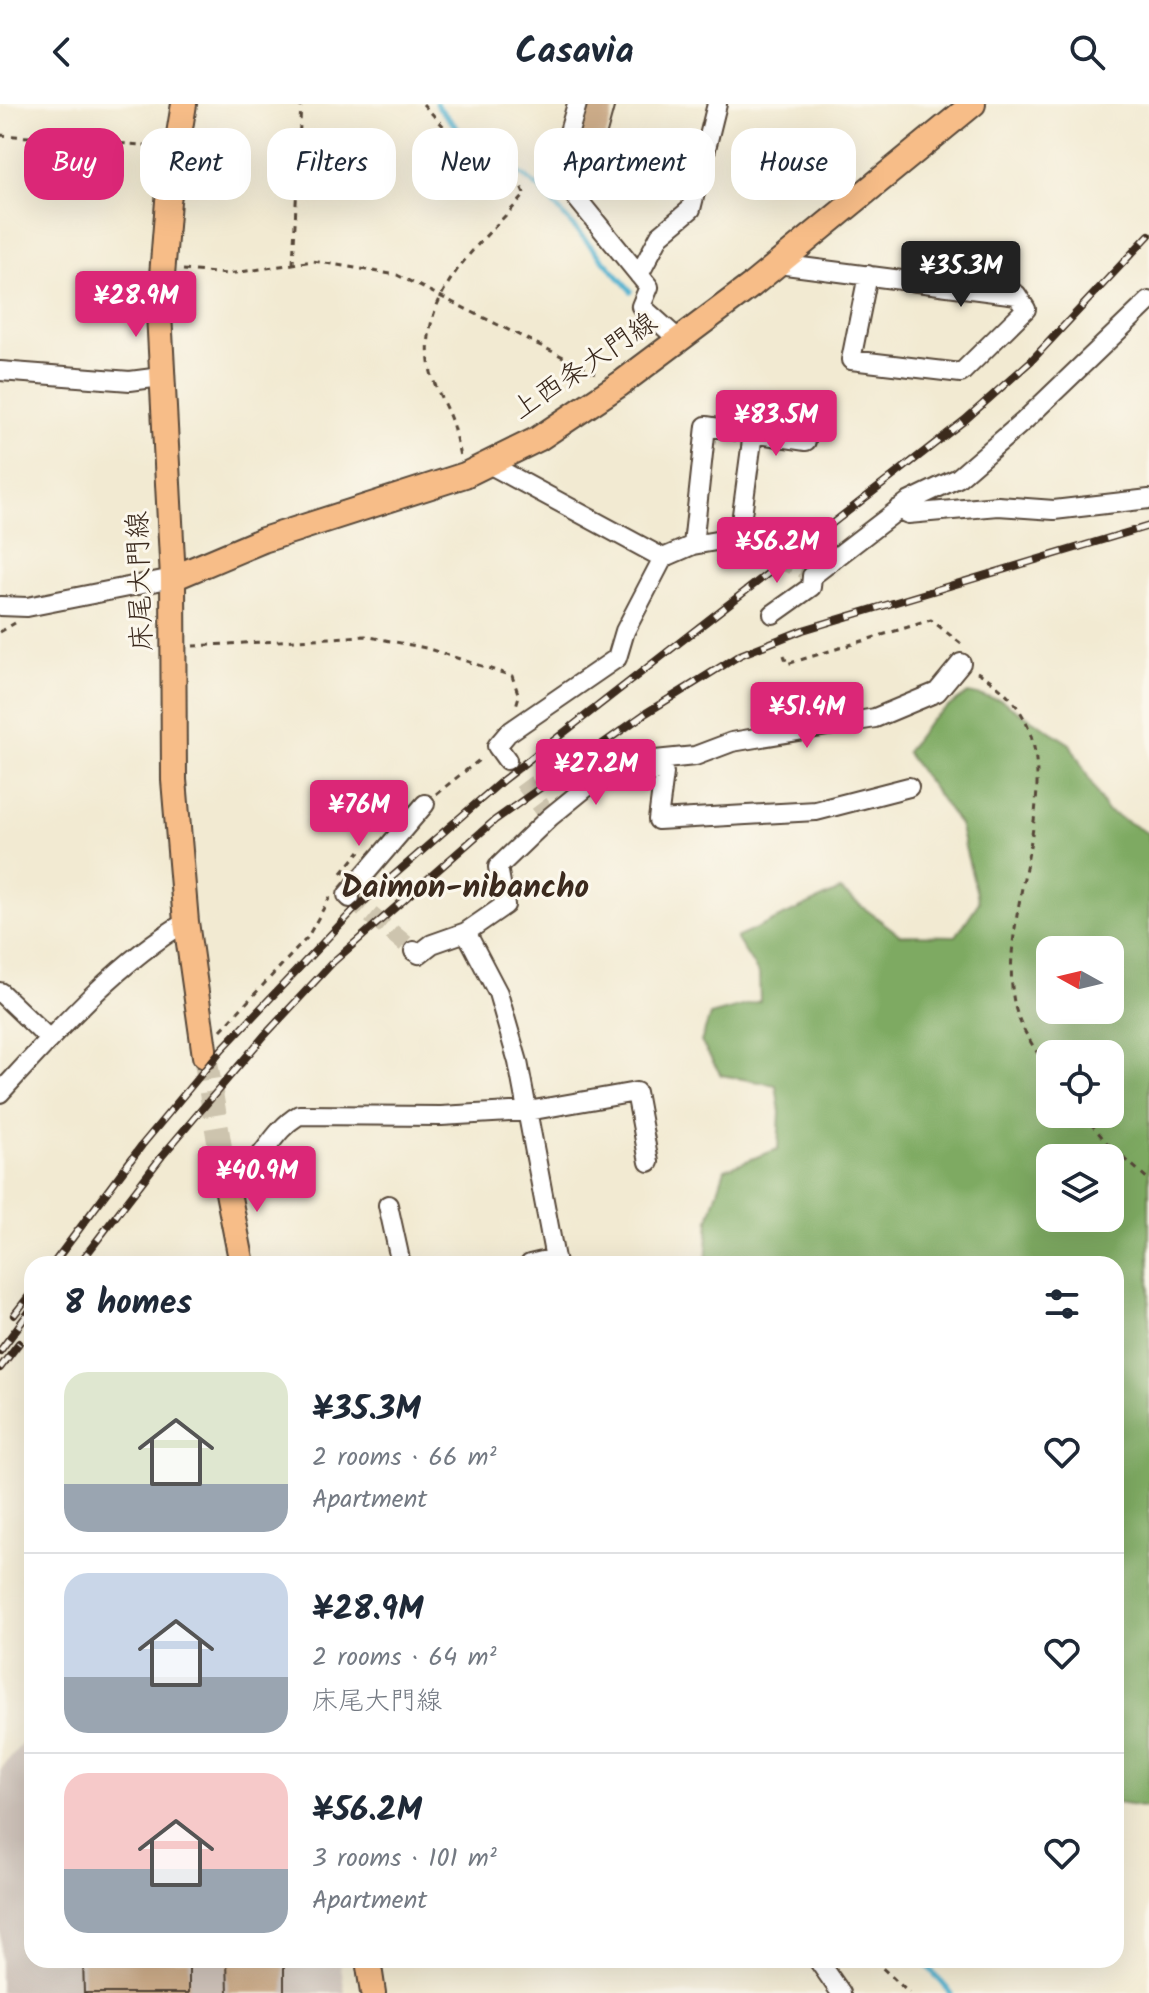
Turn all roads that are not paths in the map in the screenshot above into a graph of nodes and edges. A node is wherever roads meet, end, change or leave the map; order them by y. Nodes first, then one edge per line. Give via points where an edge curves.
1 (184, 104) edge
2 (577, 104) edge
3 (973, 104) edge
4 (710, 106) edge
5 (778, 264) junction
6 (639, 275) junction
7 (868, 275) junction
8 (1149, 301) edge
9 (679, 340) junction
10 (0, 371) edge
11 (161, 377) junction
12 (753, 433) junction
13 (806, 441) dead end
14 (489, 464) junction
15 (1149, 499) edge
16 (898, 509) junction
17 (739, 537) junction
18 (693, 545) junction
19 (663, 558) junction
20 (776, 559) tunnel mouth
21 (173, 578) junction
22 (0, 606) edge
23 (773, 614) dead end
24 (961, 663) road end
25 (504, 746) road end
26 (615, 764) junction
27 (909, 787) dead end
28 (425, 804) road end
29 (342, 894) road end
30 (186, 922) junction
31 (466, 932) junction
32 (414, 951) dead end
33 (0, 992) edge
34 (49, 1039) junction
35 (204, 1047) tunnel mouth
36 (0, 1093) edge
37 (528, 1111) junction
38 (649, 1162) dead end
39 (225, 1177) joint
40 (388, 1205) dead end
41 (240, 1256) edge
42 (399, 1256) edge
43 (555, 1256) edge
44 (369, 1968) edge
45 (824, 1968) edge
46 (373, 1993) edge
47 (841, 1993) edge

1 - 11 main road, 床尾大門線 via 161,268
2 - 6 street via 557,174
3 - 5 main road, 上西条大門線
4 - 6 street via 691,209 660,235
5 - 7 street
5 - 9 main road, 上西条大門線
6 - 9 street via 649,287 641,306
7 - 7 street via 1017,295 1026,309 961,373 851,360
8 - 16 street via 958,478
9 - 14 main road, 上西条大門線 via 538,439
10 - 11 street via 130,381
11 - 21 main road, 床尾大門線
12 - 13 street
12 - 17 street
12 - 18 street via 706,426
14 - 19 street
14 - 21 main road, 上西条大門線 via 263,540
15 - 16 street via 1054,510 998,506 908,514
16 - 23 street via 808,572 811,587
17 - 18 street
17 - 20 street
18 - 19 street
19 - 25 street via 625,631 617,658
21 - 22 street via 27,607
21 - 30 main road, 床尾大門線 via 174,780
24 - 26 street via 937,692 875,718 732,742 695,756
26 - 27 street via 664,773 658,820 816,811
26 - 31 street via 547,814 498,867 505,905
28 - 29 street via 347,895
30 - 34 street via 156,939
30 - 35 main road, 床尾大門線
31 - 32 street via 419,954
31 - 37 street via 498,993
33 - 34 street
34 - 36 street
37 - 38 street via 636,1092
37 - 39 street via 299,1115 285,1123 244,1176
37 - 43 street
39 - 41 main road
40 - 42 street
44 - 46 main road
45 - 47 street

